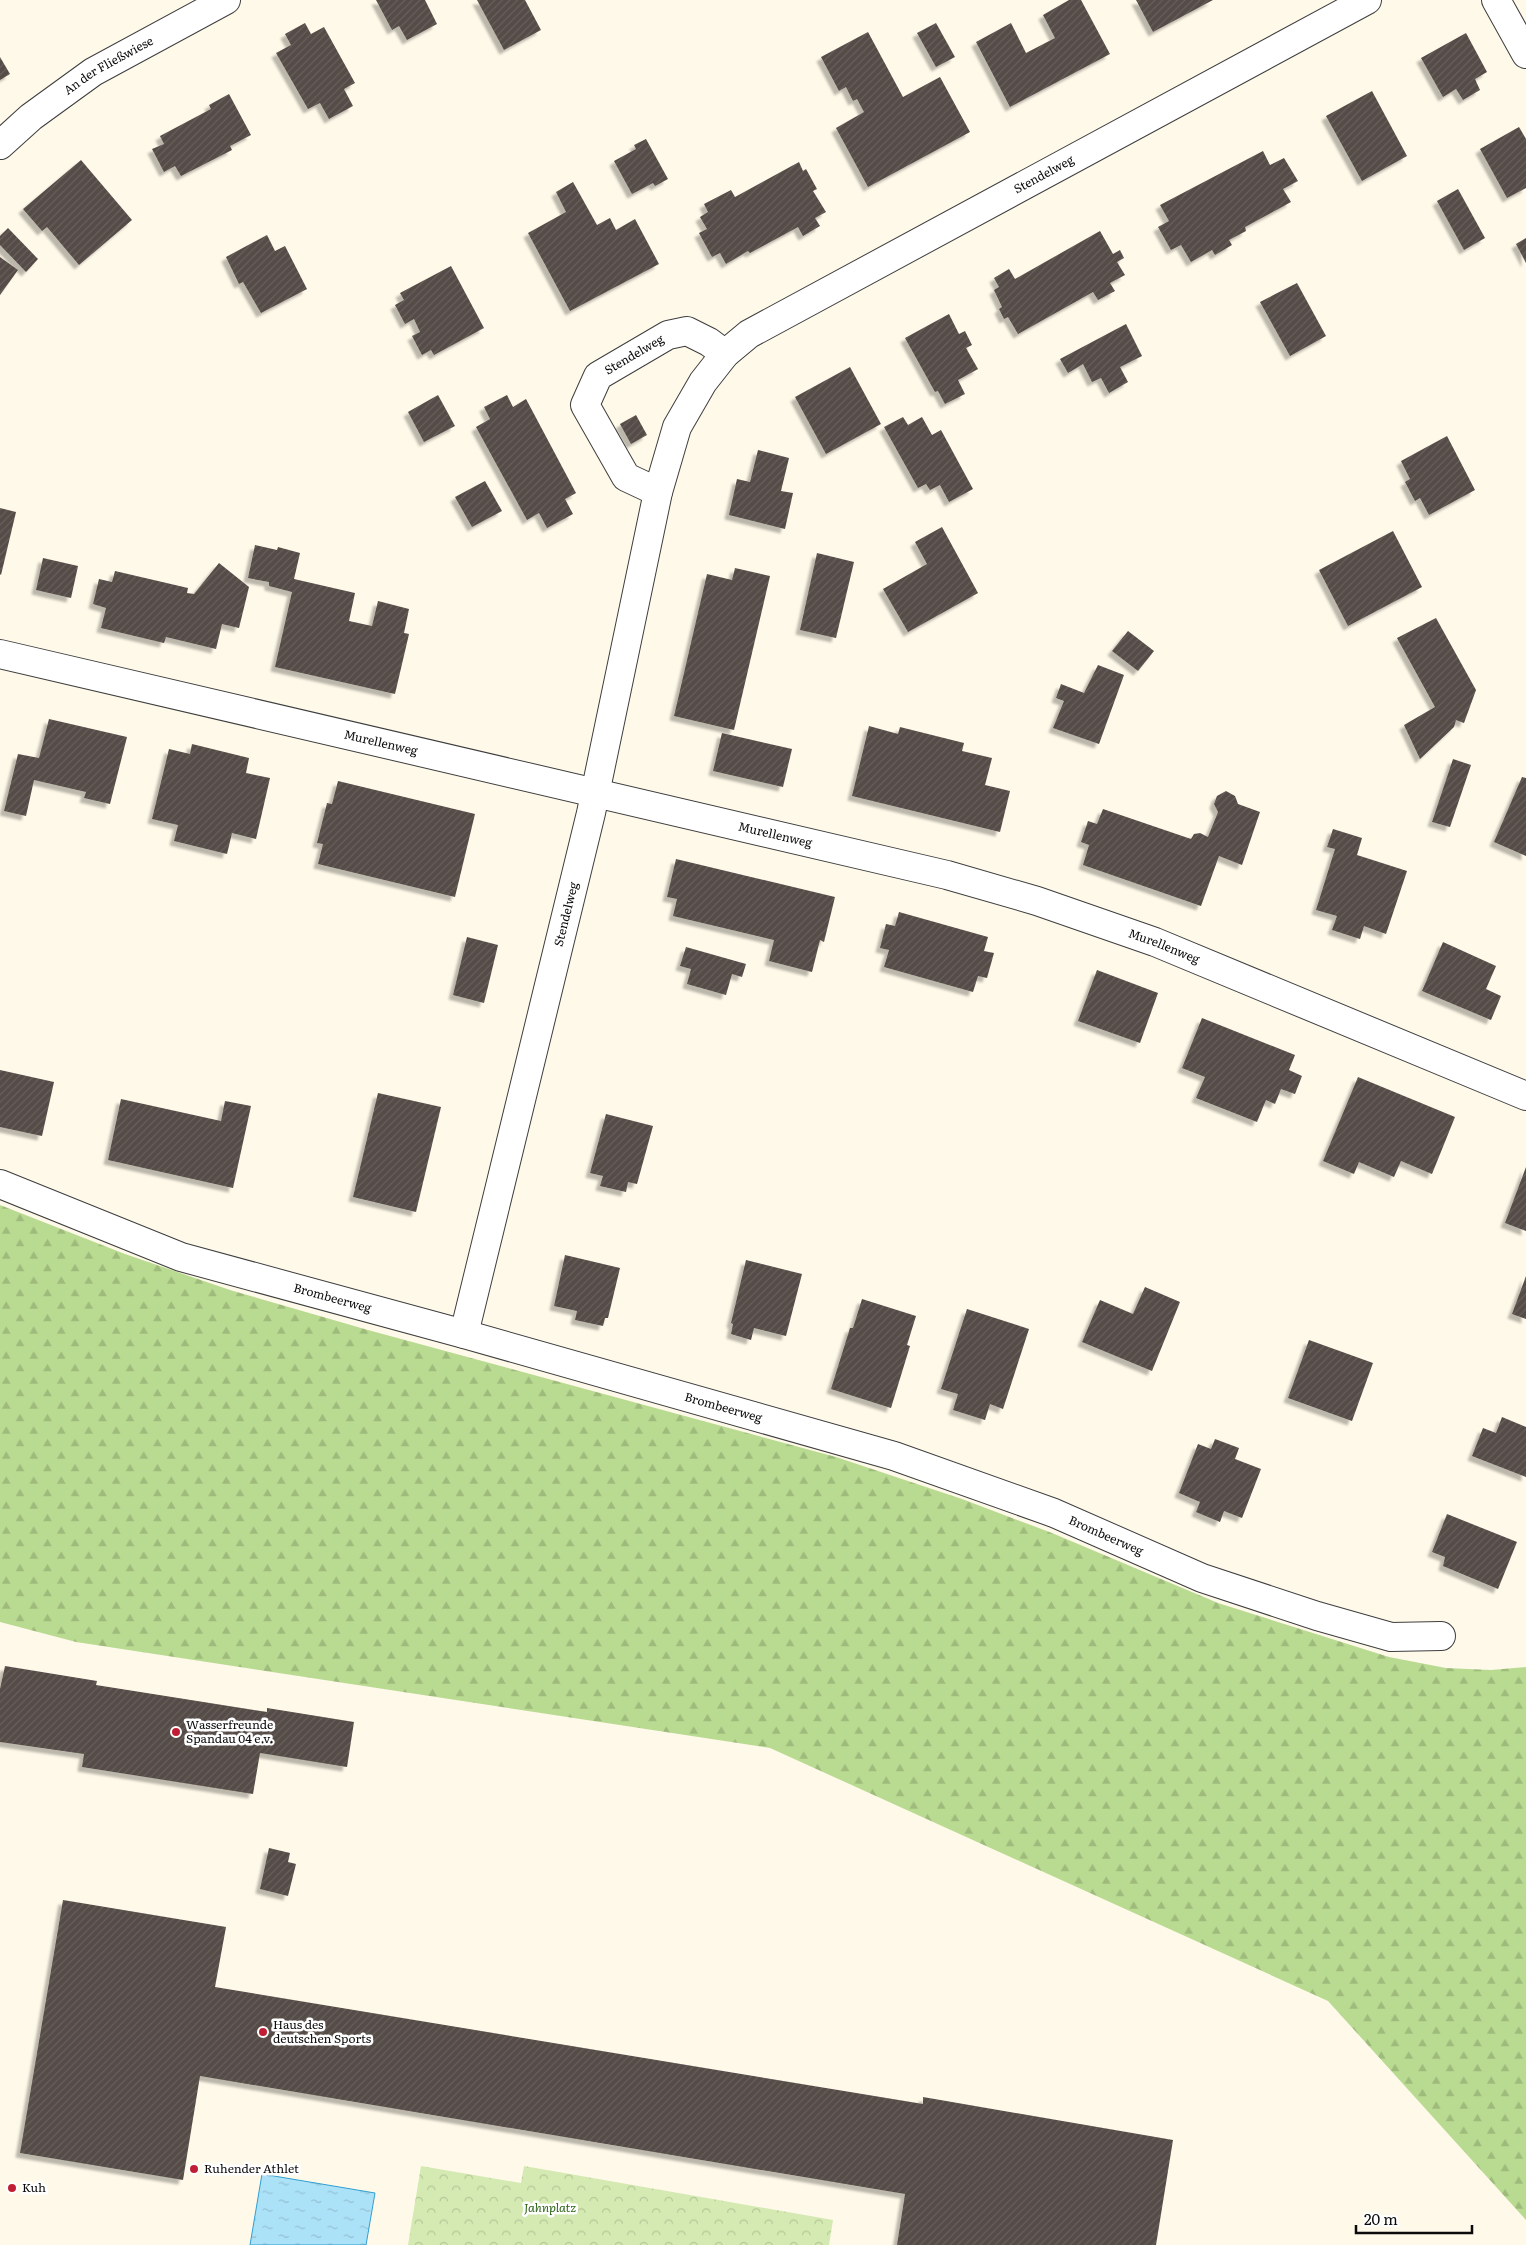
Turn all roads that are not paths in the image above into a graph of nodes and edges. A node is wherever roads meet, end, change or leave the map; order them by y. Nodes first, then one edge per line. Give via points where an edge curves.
1 (226, 0) edge
2 (1367, 0) edge
3 (1496, 0) edge
4 (1526, 54) edge
5 (0, 145) edge
6 (725, 354) junction
7 (658, 492) junction
8 (0, 654) edge
9 (596, 794) junction
10 (1526, 1096) edge
11 (0, 1184) edge
12 (464, 1334) junction
13 (1441, 1636) dead end

1 - 5 street, An der Fließwiese via 93,72 31,116
2 - 6 street, Stendelweg via 749,334
3 - 4 street
6 - 7 street, Stendelweg via 703,382 677,427
6 - 7 street, Stendelweg via 688,331 668,335 598,376 585,405 626,477
7 - 9 street, Stendelweg
8 - 9 street, Murellenweg
9 - 10 street, Murellenweg via 947,875 1037,901 1155,942
9 - 12 street, Stendelweg
11 - 12 street, Brombeerweg via 181,1257
12 - 13 street, Brombeerweg via 894,1456 1054,1513 1202,1578 1317,1616 1391,1637

